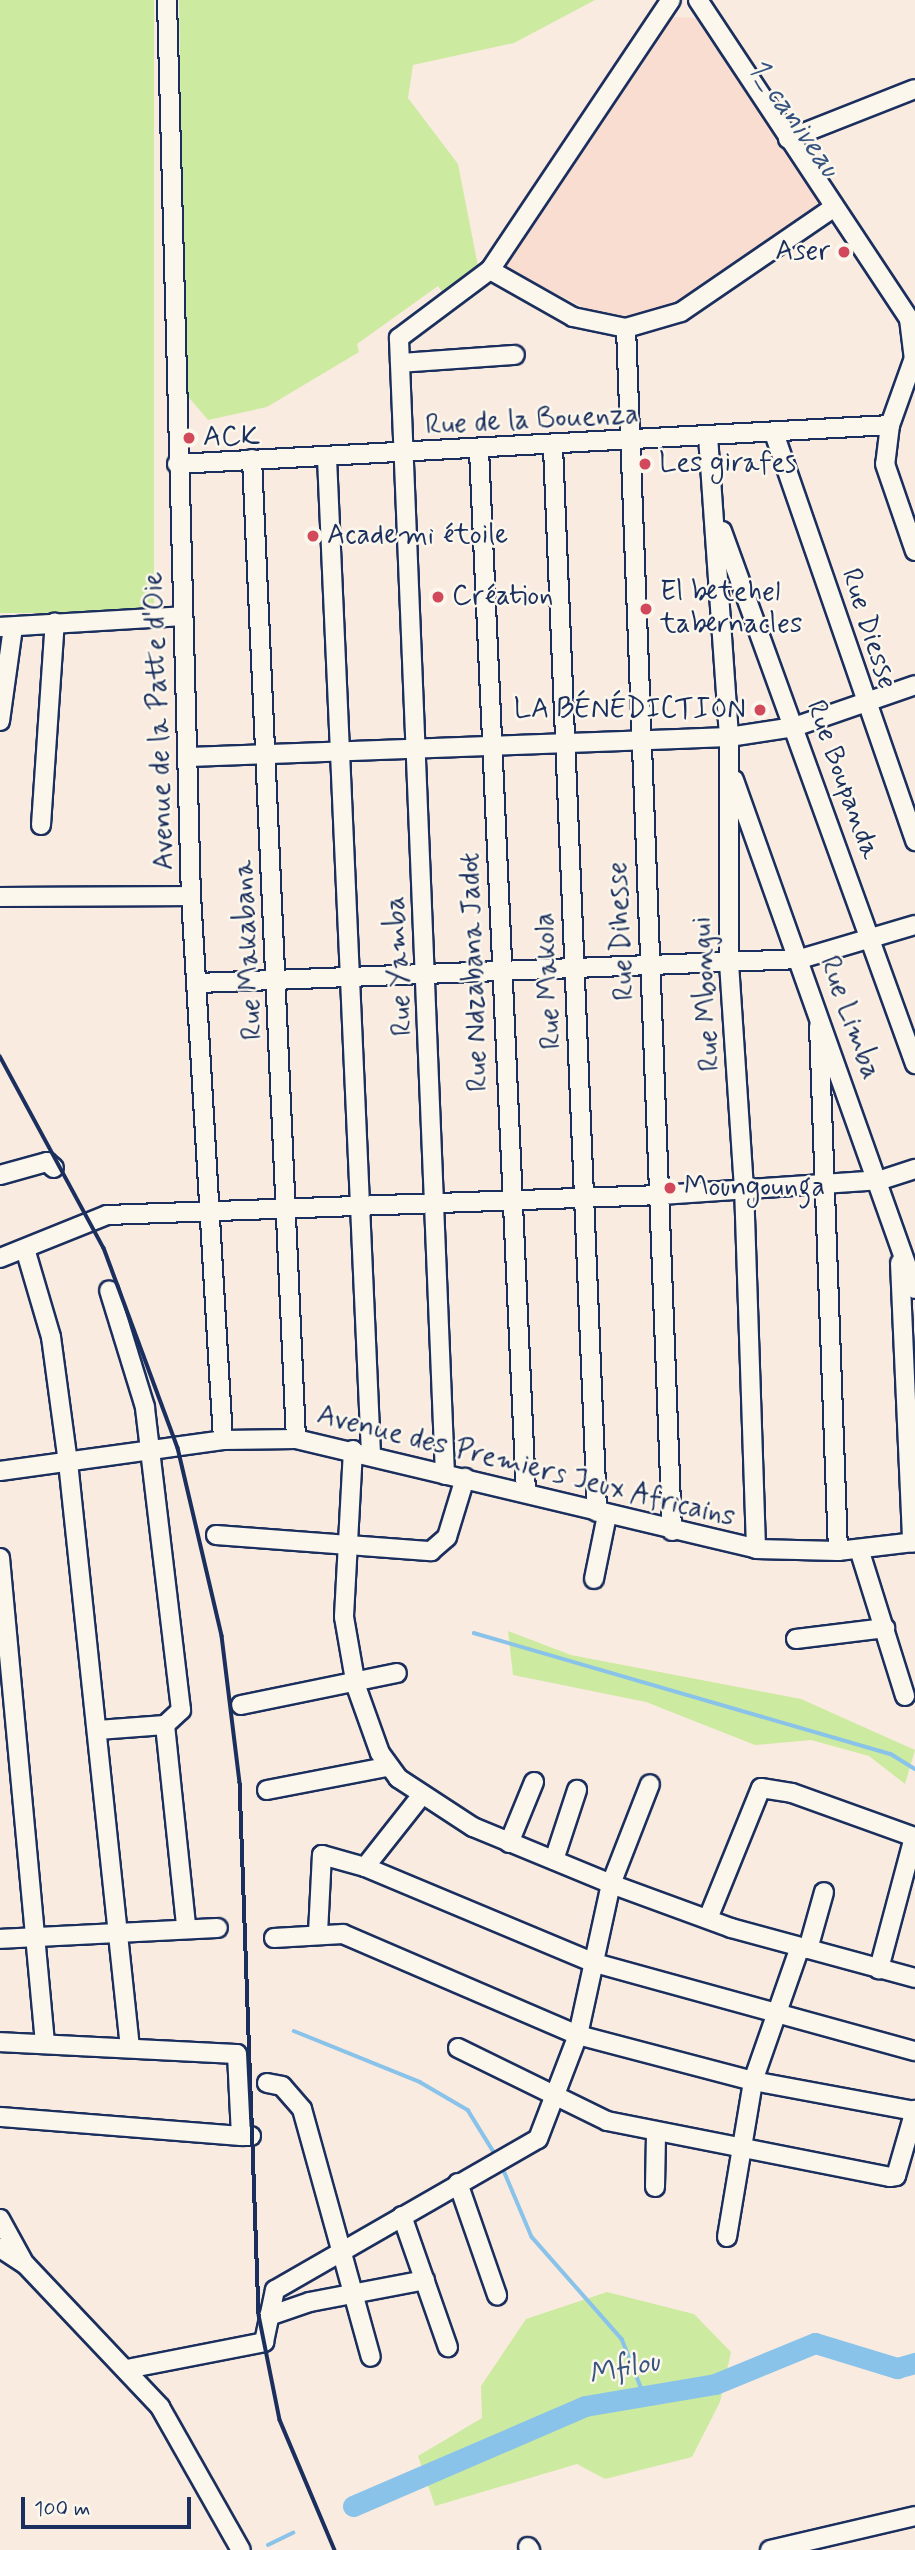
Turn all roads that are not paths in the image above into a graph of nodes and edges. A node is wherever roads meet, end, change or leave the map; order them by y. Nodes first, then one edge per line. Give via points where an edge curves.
1 (167, 0) edge
2 (671, 0) edge
3 (698, 0) edge
4 (915, 89) edge
5 (788, 139) junction
6 (834, 208) junction
7 (490, 270) junction
8 (626, 328) junction
9 (914, 337) edge
10 (515, 355) dead end
11 (400, 363) junction
12 (890, 425) junction
13 (774, 433) junction
14 (708, 436) junction
15 (629, 443) junction
16 (552, 447) junction
17 (478, 450) junction
18 (405, 454) junction
19 (327, 458) junction
20 (251, 460) junction
21 (177, 464) junction
22 (716, 514) junction
23 (915, 551) edge
24 (183, 617) junction
25 (55, 622) junction
26 (6, 627) edge
27 (915, 685) edge
28 (865, 704) junction
29 (0, 720) edge
30 (794, 727) junction
31 (729, 737) junction
32 (639, 739) junction
33 (564, 741) junction
34 (493, 743) junction
35 (415, 747) junction
36 (341, 748) junction
37 (267, 753) junction
38 (189, 757) junction
39 (729, 766) junction
40 (41, 825) dead end
41 (915, 841) edge
42 (191, 896) junction
43 (0, 897) edge
44 (915, 925) edge
45 (873, 940) junction
46 (800, 959) junction
47 (729, 963) junction
48 (649, 965) junction
49 (574, 970) junction
50 (499, 971) junction
51 (427, 973) junction
52 (277, 977) junction
53 (350, 978) junction
54 (198, 983) junction
55 (818, 1009) junction
56 (915, 1064) edge
57 (54, 1168) dead end
58 (915, 1169) edge
59 (0, 1175) edge
60 (881, 1180) junction
61 (824, 1181) junction
62 (744, 1186) junction
63 (661, 1195) junction
64 (585, 1197) junction
65 (510, 1200) junction
66 (437, 1203) junction
67 (361, 1206) junction
68 (288, 1208) junction
69 (212, 1210) junction
70 (899, 1246) junction
71 (26, 1252) junction
72 (0, 1258) edge
73 (915, 1289) edge
74 (109, 1290) dead end
75 (296, 1438) junction
76 (223, 1440) junction
77 (352, 1450) junction
78 (150, 1451) junction
79 (371, 1454) junction
80 (68, 1462) junction
81 (0, 1471) edge
82 (445, 1475) junction
83 (466, 1478) junction
84 (526, 1493) junction
85 (602, 1513) junction
86 (672, 1531) junction
87 (216, 1535) dead end
88 (347, 1542) junction
89 (914, 1542) edge
90 (756, 1549) junction
91 (859, 1549) junction
92 (838, 1551) junction
93 (0, 1558) edge
94 (594, 1579) dead end
95 (885, 1628) junction
96 (796, 1639) dead end
97 (397, 1673) dead end
98 (356, 1686) junction
99 (905, 1696) dead end
100 (241, 1705) dead end
101 (165, 1725) junction
102 (98, 1730) junction
103 (387, 1767) junction
104 (534, 1782) dead end
105 (650, 1784) dead end
106 (267, 1790) dead end
107 (577, 1790) dead end
108 (421, 1796) junction
109 (509, 1843) junction
110 (554, 1860) junction
111 (365, 1867) junction
112 (611, 1884) junction
113 (824, 1892) dead end
114 (709, 1916) junction
115 (186, 1926) junction
116 (218, 1928) dead end
117 (115, 1932) junction
118 (318, 1933) junction
119 (37, 1938) junction
120 (274, 1938) dead end
121 (0, 1939) edge
122 (804, 1948) junction
123 (595, 1963) junction
124 (879, 1969) junction
125 (915, 1978) edge
126 (776, 2014) junction
127 (578, 2035) junction
128 (45, 2040) junction
129 (0, 2042) edge
130 (130, 2048) junction
131 (458, 2048) dead end
132 (915, 2051) edge
133 (753, 2081) junction
134 (267, 2083) dead end
135 (557, 2101) junction
136 (915, 2110) edge
137 (0, 2117) edge
138 (656, 2134) junction
139 (738, 2146) junction
140 (458, 2183) junction
141 (655, 2186) dead end
142 (402, 2216) junction
143 (0, 2220) edge
144 (727, 2237) dead end
145 (0, 2248) edge
146 (341, 2252) junction
147 (25, 2264) junction
148 (425, 2280) junction
149 (353, 2294) junction
150 (498, 2295) dead end
151 (269, 2316) junction
152 (448, 2347) dead end
153 (370, 2357) dead end
154 (127, 2369) junction
155 (915, 2516) edge
156 (241, 2550) edge
157 (770, 2550) edge

1 - 21 street, Avenue de la Patte d'Oie
2 - 7 street
3 - 5 street
4 - 5 street
5 - 6 street
6 - 8 street via 681,312
6 - 9 street via 897,295
7 - 8 street via 573,317
7 - 11 street, Rue Yamba via 398,338
8 - 15 street, Rue Dihesse
9 - 12 street via 911,369
10 - 11 street
11 - 18 street, Rue Yamba
12 - 13 street, Rue de la Bouenza
12 - 23 street via 885,464
13 - 14 street, Rue de la Bouenza
13 - 28 street, Rue Diesse
14 - 15 street, Rue de la Bouenza
14 - 22 street, Rue Mbongui
15 - 16 street, Rue de la Bouenza
15 - 32 street, Rue Dihesse
16 - 17 street, Rue de la Bouenza
16 - 33 street, Rue Makola
17 - 18 street, Rue de la Bouenza
17 - 34 street, Rue Ndzabana Jadot
18 - 19 street, Rue de la Bouenza
18 - 35 street, Rue Yamba
19 - 20 street, Rue de la Bouenza
19 - 36 street
20 - 21 street, Rue de la Bouenza
20 - 37 street, Rue Makabana
21 - 24 street, Avenue de la Patte d'Oie
22 - 30 street, Rue Boupanda
22 - 31 street, Rue Mbongui
24 - 25 street
24 - 38 street, Avenue de la Patte d'Oie
25 - 26 street
25 - 40 street
26 - 29 street
27 - 28 street
28 - 30 street
28 - 41 street, Rue Diesse
30 - 31 street
30 - 45 street, Rue Boupanda
31 - 32 street
31 - 39 street, Rue Mbongui
32 - 33 street
32 - 48 street, Rue Dihesse
33 - 34 street
33 - 49 street, Rue Makola
34 - 35 street
34 - 50 street, Rue Ndzabana Jadot
35 - 36 street
35 - 51 street, Rue Yamba
36 - 37 street
36 - 53 street
37 - 38 street
37 - 52 street, Rue Makabana
38 - 42 street, Avenue de la Patte d'Oie
39 - 46 street, Rue Limba
39 - 47 street, Rue Mbongui
42 - 43 street
42 - 54 street, Avenue de la Patte d'Oie
44 - 45 street
45 - 46 street
45 - 56 street, Rue Boupanda
46 - 47 street
46 - 55 street, Rue Limba
47 - 48 street
47 - 62 street, Rue Mbongui
48 - 49 street
48 - 63 street, Rue Dihesse
49 - 50 street
49 - 64 street, Rue Makola
50 - 51 street
50 - 65 street, Rue Ndzabana Jadot
51 - 53 street
51 - 66 street, Rue Yamba
52 - 53 street
52 - 54 street
52 - 68 street, Rue Makabana
53 - 67 street
54 - 69 street, Avenue de la Patte d'Oie
55 - 60 street, Rue Limba
55 - 61 street
57 - 59 street via 47,1162
58 - 60 street
60 - 61 street
60 - 70 street, Rue Limba
61 - 62 street
61 - 92 street
62 - 63 street
62 - 90 street, Rue Mbongui
63 - 64 street
63 - 86 street, Rue Dihesse
64 - 65 street
64 - 85 street, Rue Makola
65 - 66 street
65 - 84 street, Rue Ndzabana Jadot
66 - 67 street
66 - 82 street, Rue Yamba
67 - 68 street
67 - 79 street
68 - 69 street
68 - 75 street, Rue Makabana
69 - 71 street via 107,1215
69 - 76 street, Avenue de la Patte d'Oie
70 - 73 street, Rue Limba
70 - 89 street
71 - 72 street
71 - 80 street via 51,1337
74 - 78 street via 140,1386
75 - 76 street, Avenue des Premiers Jeux Africains
75 - 77 street, Avenue des Premiers Jeux Africains
76 - 78 street, Avenue des Premiers Jeux Africains
77 - 79 street, Avenue des Premiers Jeux Africains
77 - 88 street
78 - 80 street, Avenue des Premiers Jeux Africains
78 - 101 street via 181,1710
79 - 82 street, Avenue des Premiers Jeux Africains
80 - 81 street, Avenue des Premiers Jeux Africains
80 - 102 street
82 - 83 street, Avenue des Premiers Jeux Africains
83 - 84 street, Avenue des Premiers Jeux Africains
83 - 88 street via 439,1549
84 - 85 street, Avenue des Premiers Jeux Africains
85 - 86 street, Avenue des Premiers Jeux Africains
85 - 94 street, Rue Makola
86 - 90 street, Avenue des Premiers Jeux Africains
87 - 88 street
88 - 98 street via 342,1594
89 - 91 street, Avenue des Premiers Jeux Africains
90 - 92 street, Avenue des Premiers Jeux Africains
91 - 92 street, Avenue des Premiers Jeux Africains
91 - 95 street
93 - 119 street
95 - 96 street
95 - 99 street
97 - 98 street
98 - 100 street
98 - 103 street
101 - 102 street
101 - 115 street
102 - 117 street
103 - 106 street
103 - 108 street
104 - 109 street
105 - 112 street
107 - 110 street
108 - 109 street
108 - 111 street
109 - 110 street
110 - 112 street
111 - 118 street via 322,1855
111 - 123 street
112 - 114 street
112 - 123 street
113 - 122 street
114 - 122 street
114 - 124 street via 761,1788 805,1797 914,1837
115 - 116 street
115 - 117 street
117 - 119 street
117 - 130 street
118 - 120 street
118 - 127 street via 375,1944
119 - 121 street
119 - 128 street
122 - 124 street
122 - 126 street
123 - 126 street
123 - 127 street
124 - 125 street
126 - 132 street
126 - 133 street
127 - 133 street
127 - 135 street
128 - 129 street
128 - 130 street
130 - 137 street via 237,2054 246,2136
131 - 135 street
133 - 136 street
133 - 139 street
134 - 146 street via 282,2086 302,2109
135 - 138 street
135 - 140 street via 538,2139
136 - 139 street via 893,2177
138 - 139 street
138 - 141 street
139 - 144 street
140 - 142 street
140 - 150 street
142 - 146 street
142 - 148 street
143 - 147 street
145 - 147 street
146 - 149 street
146 - 151 street via 270,2294
147 - 154 street
148 - 149 street
148 - 152 street
149 - 151 street
149 - 153 street
151 - 154 street via 264,2342
154 - 156 street via 190,2453
155 - 157 street

